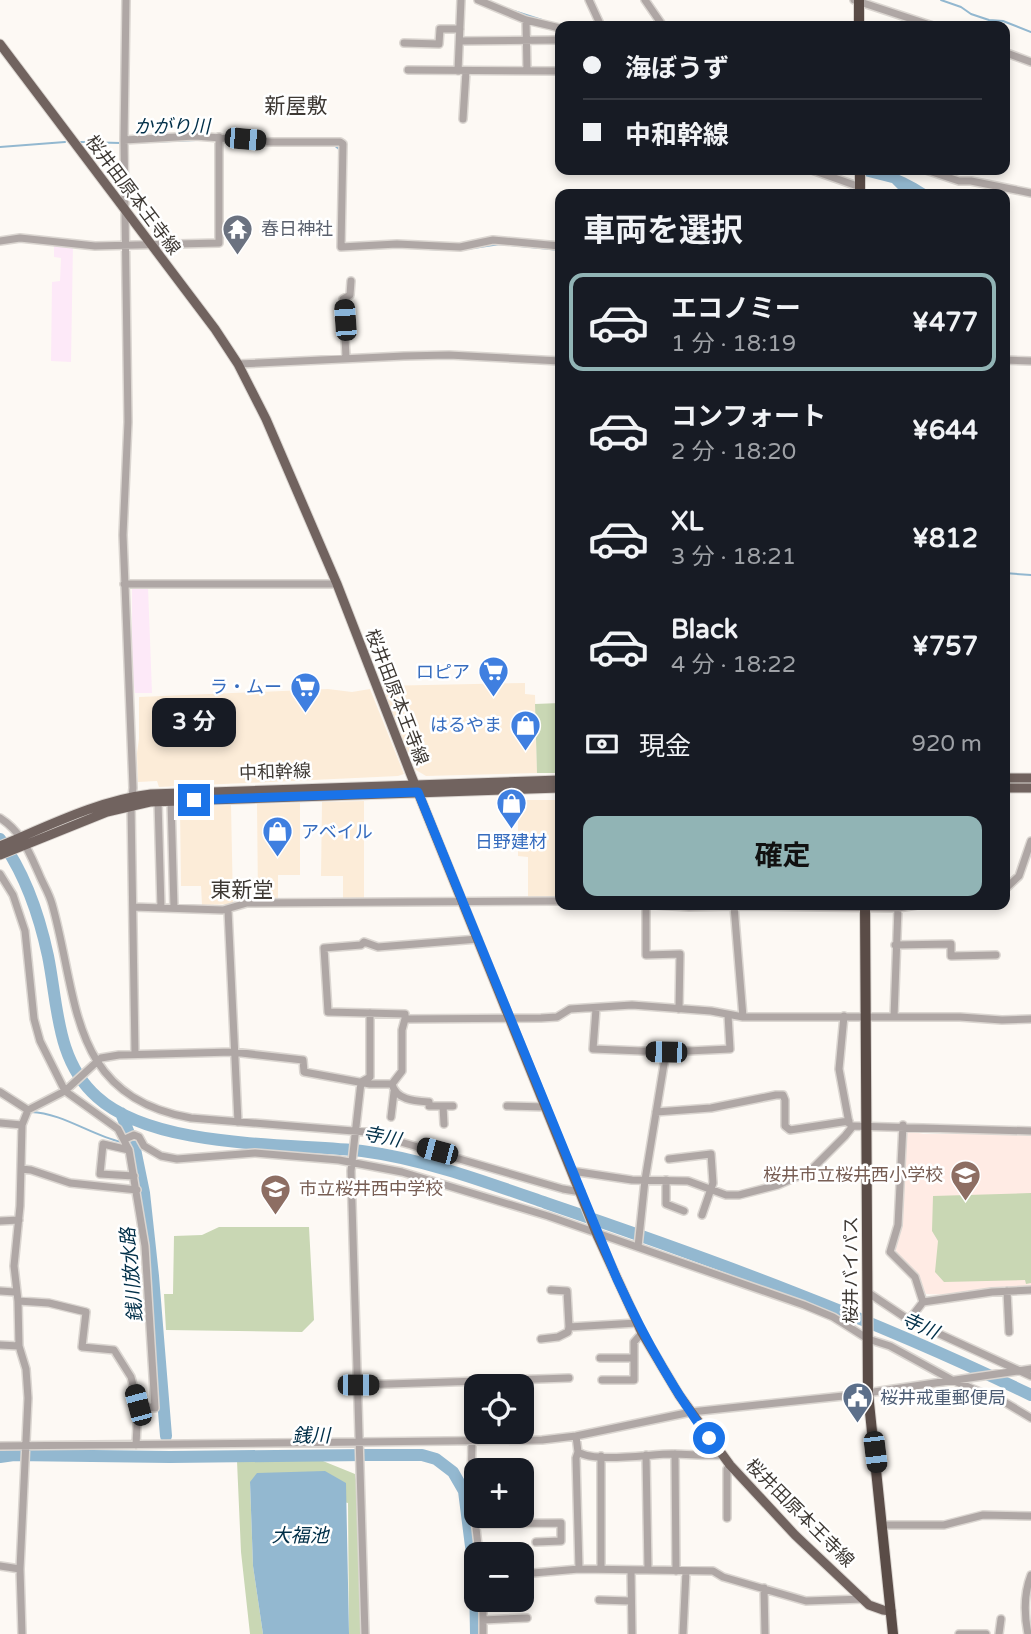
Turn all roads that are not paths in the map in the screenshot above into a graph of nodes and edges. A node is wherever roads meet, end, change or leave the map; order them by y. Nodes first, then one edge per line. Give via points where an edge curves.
1 (126, 0) edge
2 (461, 0) edge
3 (478, 0) edge
4 (589, 0) edge
5 (645, 0) edge
6 (857, 0) edge
7 (526, 20) junction
8 (600, 21) edge
9 (660, 21) edge
10 (859, 21) edge
11 (918, 21) edge
12 (555, 28) edge
13 (460, 29) junction
14 (527, 40) junction
15 (555, 40) edge
16 (460, 41) junction
17 (404, 43) dead end
18 (0, 44) edge
19 (1010, 54) edge
20 (1031, 62) edge
21 (408, 70) dead end
22 (462, 71) junction
23 (527, 71) junction
24 (555, 71) edge
25 (463, 119) dead end
26 (219, 137) junction
27 (124, 140) junction
28 (832, 175) edge
29 (941, 175) edge
30 (860, 182) edge
31 (1031, 193) edge
32 (125, 208) junction
33 (0, 241) edge
34 (150, 243) junction
35 (125, 244) junction
36 (555, 246) edge
37 (351, 281) dead end
38 (346, 357) junction
39 (1010, 360) edge
40 (555, 361) edge
41 (1031, 361) edge
42 (238, 364) junction
43 (124, 584) junction
44 (337, 584) junction
45 (1010, 778) edge
46 (1031, 778) edge
47 (555, 780) edge
48 (416, 788) junction
49 (555, 788) edge
50 (1010, 788) edge
51 (1031, 788) edge
52 (132, 801) junction
53 (170, 801) junction
54 (158, 802) junction
55 (0, 818) edge
56 (23, 841) junction
57 (1031, 841) edge
58 (0, 846) edge
59 (0, 855) edge
60 (0, 874) edge
61 (1010, 884) edge
62 (555, 901) edge
63 (463, 902) junction
64 (132, 907) junction
65 (161, 908) junction
66 (174, 908) junction
67 (228, 909) junction
68 (646, 910) edge
69 (734, 910) edge
70 (865, 910) edge
71 (898, 910) edge
72 (478, 939) junction
73 (895, 946) junction
74 (996, 955) dead end
75 (596, 1009) junction
76 (679, 1009) junction
77 (370, 1013) junction
78 (729, 1015) junction
79 (844, 1016) junction
80 (866, 1016) junction
81 (743, 1017) junction
82 (894, 1017) junction
83 (509, 1018) junction
84 (405, 1019) junction
85 (1031, 1019) edge
86 (233, 1052) junction
87 (666, 1052) junction
88 (135, 1054) junction
89 (95, 1064) junction
90 (361, 1083) junction
91 (392, 1084) junction
92 (66, 1089) junction
93 (0, 1092) edge
94 (394, 1093) junction
95 (443, 1106) junction
96 (453, 1106) dead end
97 (506, 1106) dead end
98 (546, 1107) junction
99 (28, 1112) junction
100 (656, 1112) junction
101 (391, 1117) dead end
102 (238, 1122) junction
103 (0, 1123) edge
104 (851, 1123) junction
105 (444, 1124) dead end
106 (22, 1125) junction
107 (866, 1125) junction
108 (903, 1125) junction
109 (1031, 1131) edge
110 (355, 1134) junction
111 (127, 1144) junction
112 (669, 1159) dead end
113 (353, 1162) junction
114 (21, 1169) junction
115 (572, 1171) junction
116 (134, 1176) junction
117 (645, 1180) junction
118 (666, 1180) junction
119 (711, 1189) junction
120 (136, 1190) junction
121 (582, 1195) junction
122 (684, 1211) dead end
123 (702, 1215) dead end
124 (19, 1220) junction
125 (0, 1221) edge
126 (596, 1232) junction
127 (639, 1243) junction
128 (551, 1290) dead end
129 (1031, 1290) edge
130 (1007, 1291) junction
131 (0, 1292) edge
132 (15, 1292) junction
133 (867, 1294) junction
134 (18, 1301) junction
135 (923, 1302) junction
136 (909, 1320) junction
137 (637, 1322) junction
138 (569, 1327) junction
139 (1009, 1332) dead end
140 (642, 1333) junction
141 (868, 1338) junction
142 (541, 1339) dead end
143 (0, 1345) edge
144 (19, 1346) junction
145 (600, 1358) dead end
146 (634, 1358) junction
147 (1031, 1369) edge
148 (1018, 1371) junction
149 (1031, 1376) edge
150 (569, 1378) dead end
151 (602, 1380) dead end
152 (954, 1380) junction
153 (358, 1385) junction
154 (868, 1393) junction
155 (138, 1405) junction
156 (691, 1412) junction
157 (1031, 1418) edge
158 (576, 1436) junction
159 (534, 1440) edge
160 (464, 1442) edge
161 (136, 1445) junction
162 (0, 1446) edge
163 (359, 1447) junction
164 (27, 1452) junction
165 (578, 1452) junction
166 (675, 1454) junction
167 (646, 1455) junction
168 (722, 1455) junction
169 (601, 1456) junction
170 (730, 1465) junction
171 (1031, 1516) edge
172 (727, 1518) dead end
173 (534, 1523) edge
174 (883, 1525) junction
175 (536, 1542) dead end
176 (0, 1566) edge
177 (579, 1569) junction
178 (601, 1569) junction
179 (20, 1570) junction
180 (631, 1570) junction
181 (648, 1570) junction
182 (676, 1571) junction
183 (685, 1571) junction
184 (534, 1573) edge
185 (1031, 1574) edge
186 (764, 1588) junction
187 (864, 1599) junction
188 (599, 1600) dead end
189 (631, 1601) junction
190 (891, 1611) junction
191 (483, 1612) edge
192 (527, 1618) dead end
193 (1000, 1619) dead end
194 (483, 1620) junction
195 (22, 1634) edge
196 (365, 1634) edge
197 (483, 1634) edge
198 (632, 1634) edge
199 (683, 1634) edge
200 (765, 1634) edge
201 (893, 1634) edge
202 (959, 1634) edge
203 (986, 1634) edge
204 (999, 1634) edge
205 (1028, 1634) edge

1 - 27 street
2 - 13 street
3 - 7 street
4 - 8 street
5 - 9 street
6 - 10 highway
6 - 11 street
7 - 12 street
7 - 14 street
13 - 16 street
13 - 17 street via 440,29 439,44
14 - 15 street
14 - 16 street
14 - 23 street
16 - 22 street
18 - 32 main road, 桜井田原本王寺線
19 - 20 street
21 - 22 street
22 - 23 street
22 - 25 street
23 - 24 street
26 - 27 street
26 - 34 street via 219,243
26 - 36 street via 340,142 341,247 460,247 493,240
27 - 32 street
28 - 30 street
29 - 31 street
32 - 34 main road, 桜井田原本王寺線
32 - 35 street
33 - 35 street via 20,237 95,246
34 - 35 street
34 - 42 main road, 桜井田原本王寺線
35 - 43 street via 128,422
37 - 38 street via 350,295 343,299
38 - 40 street via 449,355
38 - 42 street
39 - 41 street
42 - 44 main road, 桜井田原本王寺線
43 - 44 street
43 - 52 street
44 - 48 main road, 桜井田原本王寺線
45 - 46 main road
47 - 48 main road, 中和幹線
48 - 49 main road, 中和幹線
48 - 52 main road, 中和幹線 via 218,790
48 - 53 main road, 中和幹線
48 - 63 main road, 桜井田原本王寺線
50 - 51 main road
52 - 54 main road, 中和幹線
52 - 56 main road, 中和幹線
52 - 64 street
53 - 54 main road, 中和幹線
53 - 66 street
54 - 65 street
55 - 56 street
56 - 58 main road, 中和幹線
56 - 59 main road, 中和幹線
56 - 89 street via 51,901 78,1017
57 - 61 street via 1019,876
60 - 92 street via 25,931 40,1041
62 - 63 street
63 - 67 street via 247,903
63 - 72 main road, 桜井田原本王寺線
64 - 65 street
64 - 88 street
65 - 66 street
66 - 67 street
67 - 86 street
68 - 76 street via 646,955 680,954
69 - 81 street
70 - 80 highway, 桜井バイパス
71 - 73 street
72 - 77 street via 378,947 364,942 324,948 328,1012
72 - 83 main road, 桜井田原本王寺線
73 - 74 street via 951,944 951,956
73 - 82 street
75 - 76 street via 646,1005
75 - 83 street via 570,1009 557,1017
75 - 87 street via 593,1049
76 - 78 street
77 - 84 street via 405,1014
77 - 90 street via 370,1077
78 - 81 street
78 - 87 street via 730,1049
79 - 80 street
79 - 81 street
79 - 104 street via 839,1069
80 - 82 street
80 - 107 highway, 桜井バイパス
82 - 85 street
83 - 84 street
83 - 98 main road, 桜井田原本王寺線
84 - 91 street via 402,1071
86 - 88 street
86 - 90 street via 303,1060 304,1072
86 - 102 street
87 - 100 street
88 - 89 street via 106,1057
89 - 92 street
89 - 102 street via 113,1083 153,1108 191,1118
90 - 91 street
90 - 110 street
91 - 94 street
92 - 99 street
92 - 111 street via 118,1129
93 - 99 street
94 - 95 street via 429,1102 429,1106
94 - 101 street
95 - 96 street
95 - 105 street
97 - 98 street
98 - 115 main road, 桜井田原本王寺線
99 - 106 street
100 - 104 street via 783,1095 785,1126 790,1129
100 - 117 street
102 - 110 street
103 - 106 street
104 - 107 street
104 - 119 street via 845,1136 810,1171 795,1179 739,1195
106 - 114 street
107 - 108 street
107 - 133 highway, 桜井バイパス
108 - 109 street
108 - 135 street via 898,1225 890,1252 915,1277
110 - 113 street
110 - 121 street via 366,1132
111 - 113 street via 134,1135 161,1156 177,1159 255,1153
111 - 116 street
111 - 116 street via 103,1144 100,1174
112 - 119 street via 711,1154
113 - 126 street via 432,1180
113 - 153 street
114 - 120 street via 70,1183
114 - 124 street
115 - 117 street
115 - 121 main road, 桜井田原本王寺線
116 - 120 street
117 - 118 street
117 - 127 street
118 - 119 street
118 - 122 street via 666,1204
119 - 123 street
120 - 155 street via 145,1246 155,1409
121 - 126 main road, 桜井田原本王寺線
124 - 125 street
124 - 132 street
126 - 127 street
126 - 137 main road, 桜井田原本王寺線
127 - 141 street via 833,1317
128 - 138 street via 567,1291
129 - 130 street
130 - 135 street
130 - 139 street
131 - 132 street
132 - 134 street
133 - 136 street
133 - 141 highway, 桜井バイパス
134 - 144 street
134 - 155 street via 86,1312 82,1347 114,1350 131,1377
135 - 136 street
136 - 148 street
137 - 138 street
137 - 140 main road, 桜井田原本王寺線
138 - 142 street via 558,1337
140 - 146 street via 634,1342
140 - 156 main road, 桜井田原本王寺線
141 - 152 street
141 - 154 highway, 桜井バイパス
143 - 144 street
144 - 164 street via 27,1378
145 - 146 street
146 - 151 street via 634,1380
147 - 148 street
148 - 149 street
148 - 152 street
150 - 153 street
152 - 154 street
152 - 157 street
153 - 163 street
154 - 156 street
154 - 174 highway, 桜井バイパス
155 - 161 street
156 - 158 street
156 - 168 main road, 桜井田原本王寺線
158 - 159 street
158 - 165 street
160 - 163 street
161 - 163 street
161 - 164 street
162 - 164 street
163 - 196 street
164 - 179 street
165 - 169 street
165 - 177 street
166 - 167 street
166 - 168 street
166 - 182 street
167 - 169 street
167 - 181 street
168 - 170 main road, 桜井田原本王寺線
169 - 178 street
170 - 172 street
170 - 187 main road, 桜井田原本王寺線 via 795,1535
171 - 174 street via 984,1515 944,1525
173 - 175 street via 561,1522 561,1541
174 - 190 highway, 桜井バイパス
176 - 179 street
177 - 178 street
177 - 184 street
178 - 180 street
179 - 195 street
180 - 181 street
180 - 189 street
181 - 182 street
182 - 183 street
183 - 186 street via 713,1571
183 - 199 street
185 - 205 street via 1025,1604
186 - 187 street via 806,1601
186 - 200 street
187 - 190 main road, 桜井田原本王寺線 via 876,1609
188 - 189 street
189 - 198 street
190 - 201 highway, 桜井バイパス
191 - 194 street
192 - 194 street
193 - 204 street
194 - 197 street
202 - 203 street

